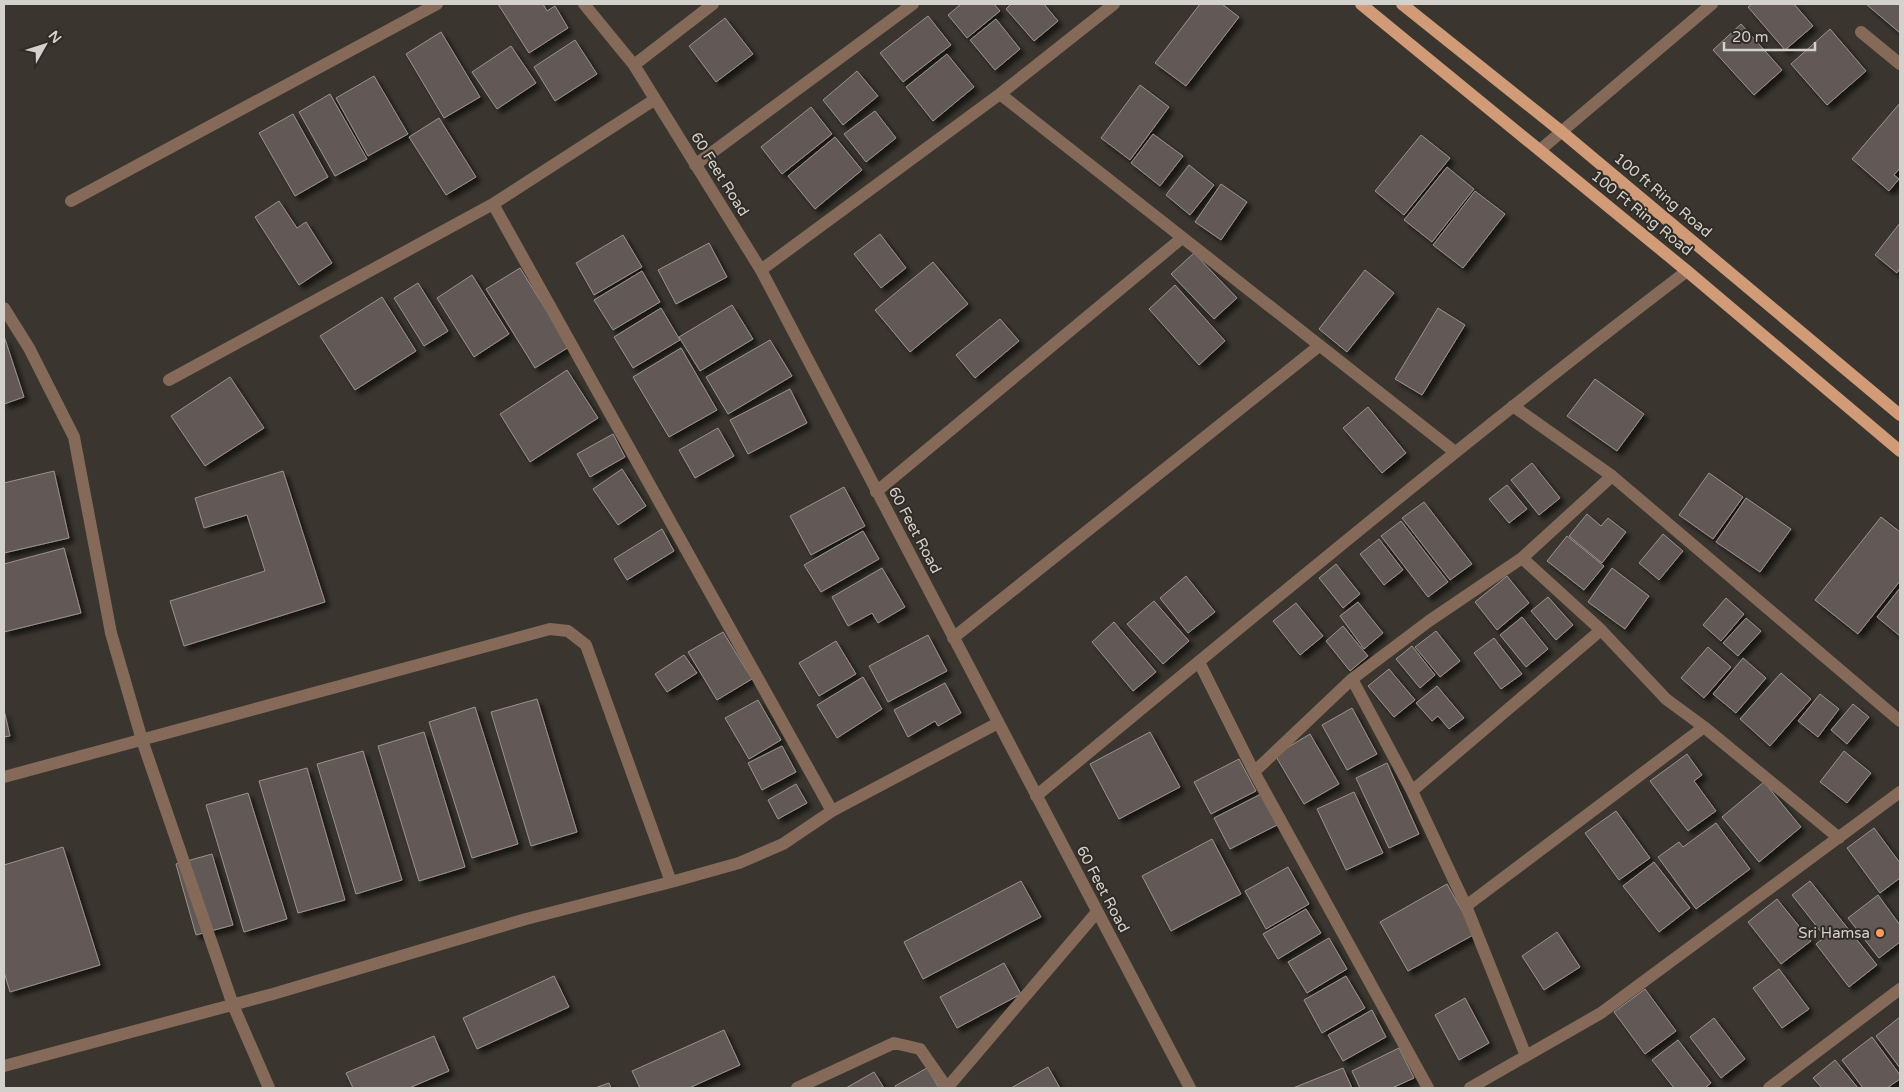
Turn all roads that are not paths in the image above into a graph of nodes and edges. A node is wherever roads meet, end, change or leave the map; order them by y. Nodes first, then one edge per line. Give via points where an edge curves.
1 (437, 4) edge
2 (584, 4) edge
3 (713, 4) edge
4 (913, 4) edge
5 (1114, 4) edge
6 (1361, 4) edge
7 (1402, 4) edge
8 (1712, 4) edge
9 (1860, 32) dead end
10 (1900, 64) edge
11 (634, 65) junction
12 (1000, 94) junction
13 (654, 100) junction
14 (1562, 132) junction
15 (1540, 150) junction
16 (695, 165) junction
17 (71, 201) dead end
18 (493, 204) junction
19 (1182, 238) junction
20 (760, 270) junction
21 (1687, 271) junction
22 (4, 308) edge
23 (1320, 346) junction
24 (169, 380) dead end
25 (1513, 406) junction
26 (1900, 415) edge
27 (1900, 451) edge
28 (1455, 452) junction
29 (1612, 476) junction
30 (876, 492) junction
31 (1522, 558) junction
32 (1601, 630) junction
33 (954, 638) junction
34 (1199, 662) junction
35 (1352, 680) junction
36 (1900, 721) edge
37 (998, 723) junction
38 (1704, 727) junction
39 (142, 740) junction
40 (1254, 772) junction
41 (4, 777) edge
42 (1412, 791) junction
43 (1900, 792) edge
44 (1036, 796) junction
45 (832, 811) junction
46 (1839, 838) junction
47 (671, 882) junction
48 (1466, 906) junction
49 (1097, 912) junction
50 (1900, 989) edge
51 (233, 1005) junction
52 (1526, 1056) junction
53 (4, 1066) edge
54 (269, 1088) edge
55 (797, 1088) edge
56 (947, 1088) edge
57 (1190, 1088) edge
58 (1428, 1088) edge
59 (1470, 1088) edge
60 (1769, 1088) edge

1 - 17 street
2 - 11 street, 60 Feet Road
3 - 11 street
4 - 16 street
5 - 12 street
6 - 15 main road, 100 Ft Ring Road
7 - 14 main road, 100 ft Ring Road
8 - 14 street
9 - 10 street
11 - 13 street, 60 Feet Road
12 - 19 street
12 - 20 street
13 - 16 street, 60 Feet Road
13 - 18 street
14 - 15 street
14 - 26 main road, 100 ft Ring Road
15 - 21 main road, 100 Ft Ring Road
16 - 20 street, 60 Feet Road
18 - 24 street
18 - 45 street
19 - 23 street
19 - 30 street
20 - 30 street, 60 Feet Road
21 - 25 street
21 - 27 main road, 100 Ft Ring Road
22 - 39 street via 29,348 74,437 111,633
23 - 28 street
23 - 33 street
25 - 28 street
25 - 29 street
28 - 34 street
29 - 31 street
29 - 36 street
30 - 33 street, 60 Feet Road
31 - 32 street
31 - 35 street via 1429,621
32 - 38 street via 1666,700
32 - 42 street
33 - 37 street, 60 Feet Road
34 - 40 street
34 - 44 street
35 - 40 street
35 - 42 street
37 - 44 street, 60 Feet Road
37 - 45 street
38 - 46 street
38 - 48 street
39 - 41 street
39 - 47 street via 550,629 568,631 586,645
39 - 51 street
40 - 58 street
42 - 48 street
43 - 46 street
44 - 49 street, 60 Feet Road
45 - 47 street via 774,848 739,863
46 - 52 street via 1600,1013
47 - 51 street via 526,919
48 - 52 street
49 - 56 street
49 - 57 street, 60 Feet Road
50 - 60 street
51 - 53 street
51 - 54 street
52 - 59 street
55 - 56 street via 894,1043 920,1049

